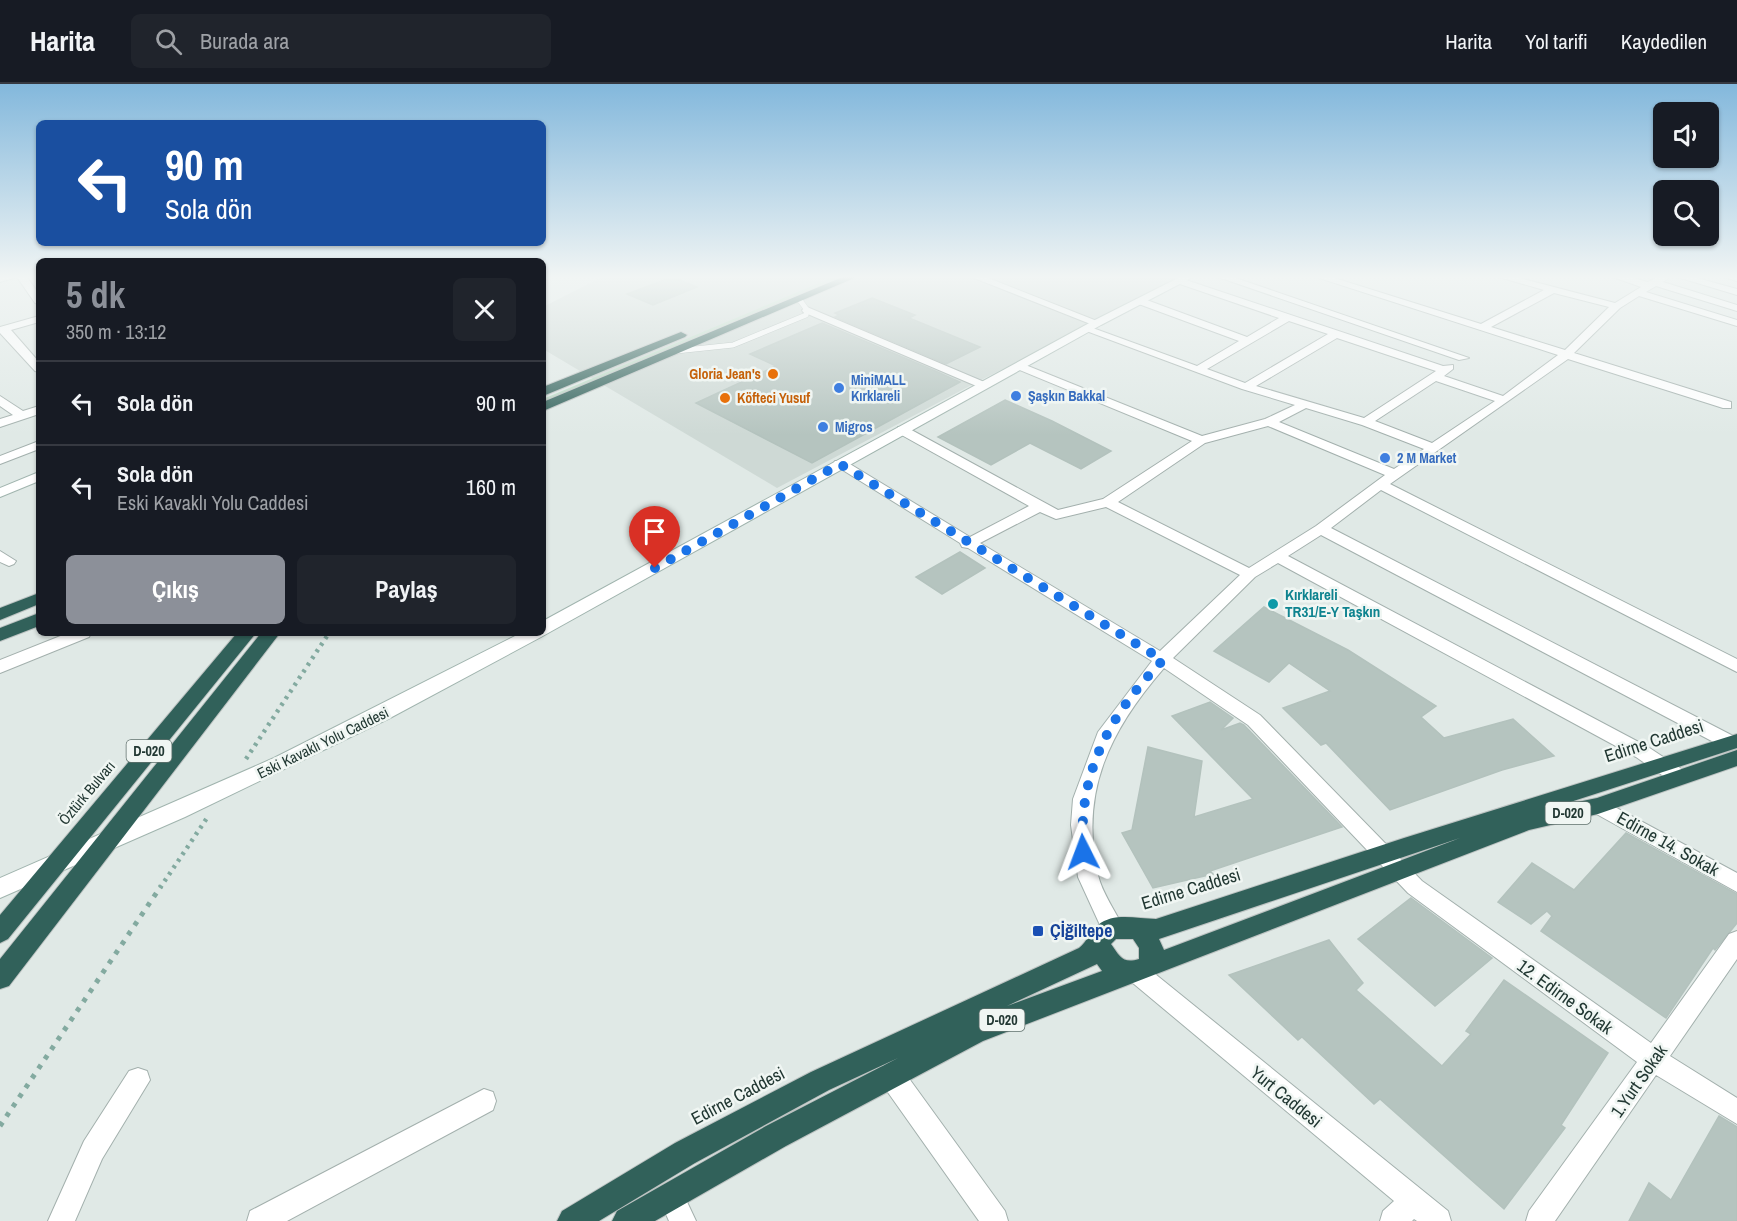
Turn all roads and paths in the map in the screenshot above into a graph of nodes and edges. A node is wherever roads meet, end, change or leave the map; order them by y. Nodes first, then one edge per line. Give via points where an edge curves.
1 (2, 329) edge
2 (695, 329) edge
3 (728, 329) edge
4 (773, 329) edge
5 (852, 329) edge
6 (1085, 329) edge
7 (1098, 329) edge
8 (1216, 329) edge
9 (1268, 329) edge
10 (1322, 329) edge
11 (1377, 329) edge
12 (1484, 329) edge
13 (1592, 329) edge
14 (1336, 334) junction
15 (1248, 341) junction
16 (675, 351) junction
17 (1566, 355) junction
18 (36, 366) edge
19 (1019, 366) junction
20 (1198, 370) junction
21 (1439, 373) junction
22 (985, 386) junction
23 (1246, 387) junction
24 (546, 391) edge
25 (0, 400) edge
26 (1504, 400) junction
27 (1306, 404) junction
28 (546, 405) edge
29 (1726, 405) dead end
30 (36, 411) edge
31 (22, 416) junction
32 (1269, 422) junction
33 (1366, 422) junction
34 (0, 423) edge
35 (902, 430) junction
36 (1201, 440) junction
37 (36, 446) edge
38 (1434, 448) junction
39 (0, 460) edge
40 (840, 464) junction
41 (1395, 474) junction
42 (36, 478) edge
43 (1381, 485) junction
44 (0, 493) edge
45 (1108, 502) junction
46 (1038, 507) junction
47 (1321, 529) junction
48 (967, 544) junction
49 (1278, 557) junction
50 (1250, 574) junction
51 (36, 599) edge
52 (0, 614) edge
53 (36, 620) edge
54 (546, 626) edge
55 (0, 636) edge
56 (76, 636) edge
57 (245, 636) edge
58 (269, 636) edge
59 (326, 636) edge
60 (529, 636) edge
61 (1163, 660) junction
62 (1737, 666) edge
63 (0, 667) edge
64 (1735, 747) edge
65 (1671, 771) junction
66 (226, 789) junction
67 (1599, 806) junction
68 (106, 843) junction
69 (1393, 863) junction
70 (52, 868) junction
71 (1737, 883) edge
72 (0, 888) edge
73 (1141, 931) junction
74 (0, 932) edge
75 (1104, 937) junction
76 (1737, 941) edge
77 (1138, 971) junction
78 (0, 978) edge
79 (1654, 1060) junction
80 (891, 1075) junction
81 (138, 1080) dead end
82 (484, 1101) dead end
83 (1737, 1112) edge
84 (0, 1126) edge
85 (671, 1196) junction
86 (1413, 1201) junction
87 (61, 1221) edge
88 (260, 1221) edge
89 (572, 1221) edge
90 (627, 1221) edge
91 (683, 1221) edge
92 (995, 1221) edge
93 (1393, 1221) edge
94 (1438, 1221) edge
95 (1539, 1221) edge

1 - 18 street
2 - 24 highway
3 - 16 highway
4 - 16 lane via 742,342
5 - 22 street
6 - 19 street
7 - 20 street
8 - 15 street
9 - 15 street
10 - 14 street
11 - 21 street via 1462,358
12 - 17 street
13 - 17 street
14 - 21 street
14 - 23 street
15 - 20 street
16 - 28 highway
17 - 26 street
17 - 29 street
19 - 22 street
19 - 36 street
20 - 23 street
21 - 26 street
21 - 33 street
22 - 35 street
23 - 27 street
25 - 31 street
26 - 38 street
27 - 32 street
27 - 33 street
30 - 31 street
31 - 34 street
32 - 36 street
32 - 41 street
33 - 38 street
35 - 40 street
35 - 46 street
36 - 45 street
37 - 39 street
38 - 41 street
40 - 48 street, 12. Edirne Sokak
40 - 54 street
41 - 43 street
42 - 44 street
43 - 47 street
43 - 62 street
45 - 46 street via 1056,515
45 - 50 street
46 - 48 street
47 - 49 street
47 - 64 street
48 - 61 street, 12. Edirne Sokak
49 - 50 street
49 - 65 street
50 - 61 street via 1182,637
51 - 52 highway
53 - 55 highway
56 - 63 street
57 - 70 highway, Öztürk Bulvarı / D-020
58 - 68 highway, Öztürk Bulvarı / D-020
59 - 66 path
60 - 66 street, Eski Kavaklı Yolu Caddesi via 417,697
61 - 69 street, 12. Edirne Sokak via 1254,720
61 - 75 street via 1143,681 1104,737 1083,799 1082,834 1088,877
64 - 65 highway, Edirne Caddesi
65 - 67 highway, Edirne Caddesi / D-020
65 - 69 highway, Edirne Caddesi
66 - 68 street, Eski Kavaklı Yolu Caddesi
66 - 84 path
67 - 69 highway, Edirne Caddesi / D-020 via 1527,822
67 - 71 street, Edirne 14. Sokak
68 - 70 street, Öztürk Bulvarı
68 - 78 highway, Öztürk Bulvarı / D-020
69 - 73 highway, Edirne Caddesi
69 - 77 highway, Edirne Caddesi / D-020
69 - 79 street, 12. Edirne Sokak via 1415,886 1501,951
70 - 72 street
70 - 74 highway, Öztürk Bulvarı / D-020
73 - 75 highway, Edirne Caddesi via 1120,927
73 - 77 highway via 1151,944 1153,959
75 - 77 highway via 1114,968
75 - 89 highway, Edirne Caddesi / D-020 via 1088,956 820,1081 685,1153
76 - 79 street, 1.Yurt Sokak
77 - 80 highway, Edirne Caddesi / D-020 via 974,1032
77 - 86 street, Yurt Caddesi
79 - 83 street, 12. Edirne Sokak
79 - 95 street, 1.Yurt Sokak
80 - 85 highway, Edirne Caddesi / D-020
80 - 92 street
81 - 87 street via 93,1150
82 - 88 street
85 - 90 highway, Edirne Caddesi / D-020
85 - 91 street
86 - 93 street
86 - 94 street, Yurt Caddesi

